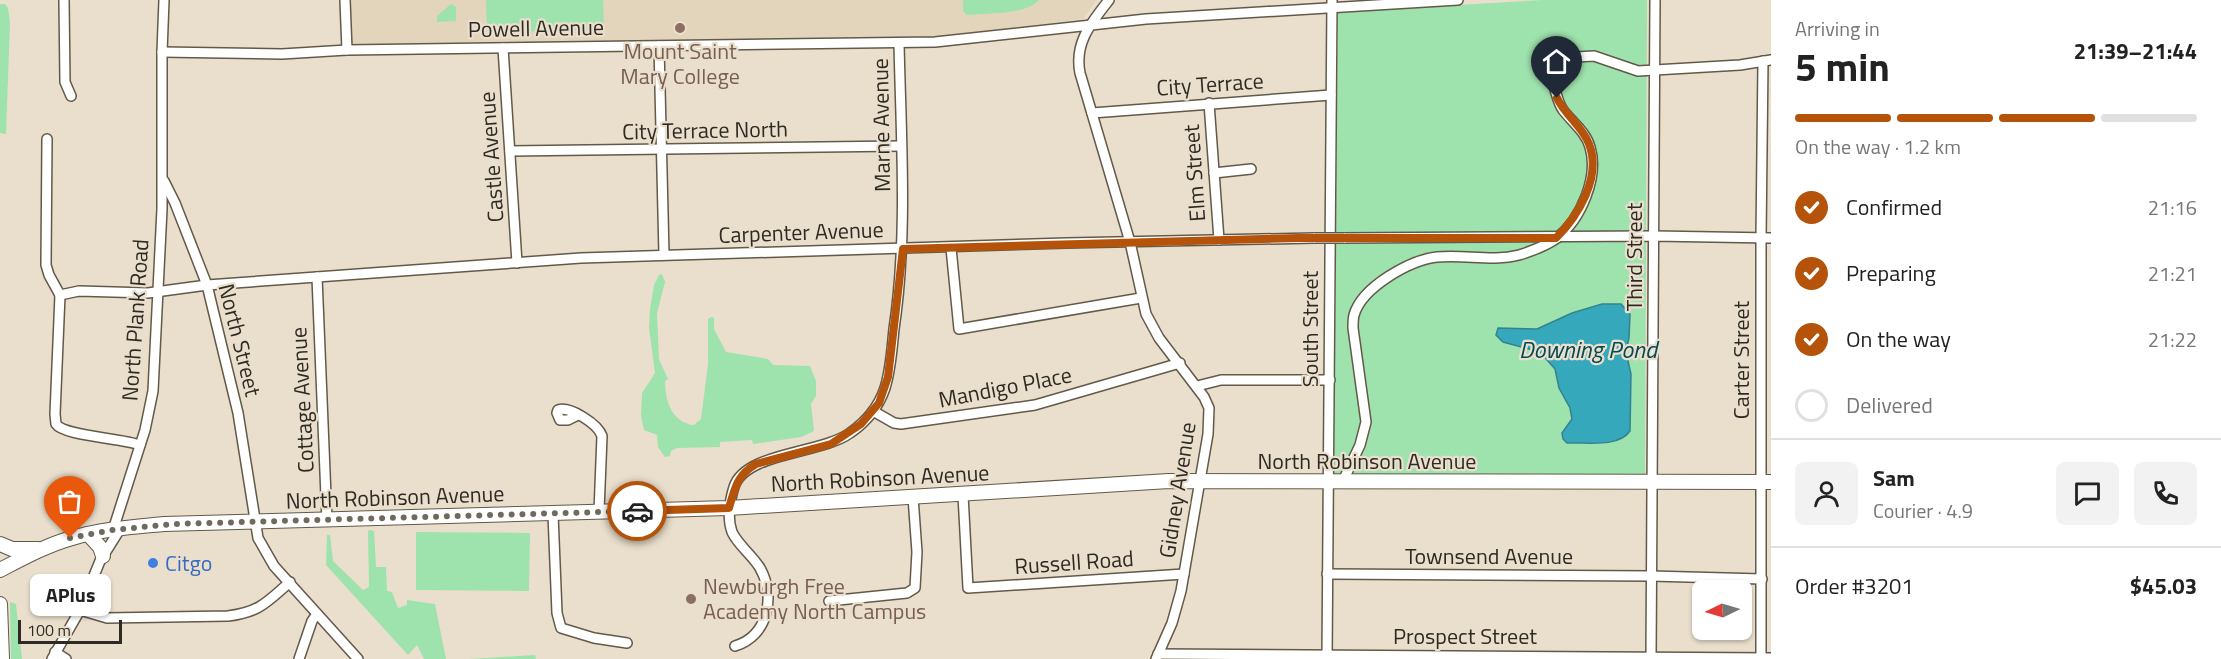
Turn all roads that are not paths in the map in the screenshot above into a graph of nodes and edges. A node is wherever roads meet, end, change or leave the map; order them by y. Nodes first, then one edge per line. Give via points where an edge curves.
1 (64, 0) edge
2 (164, 0) edge
3 (345, 0) edge
4 (1109, 0) edge
5 (1458, 0) edge
6 (1655, 0) edge
7 (1332, 4) edge
8 (1091, 24) junction
9 (899, 43) junction
10 (659, 46) junction
11 (503, 48) junction
12 (347, 50) junction
13 (162, 52) junction
14 (1767, 60) edge
15 (1654, 70) junction
16 (1331, 95) junction
17 (71, 96) dead end
18 (1209, 103) junction
19 (1092, 113) junction
20 (47, 139) dead end
21 (901, 146) junction
22 (662, 150) junction
23 (510, 151) junction
24 (1251, 169) dead end
25 (1214, 172) junction
26 (162, 179) junction
27 (162, 209) junction
28 (178, 212) junction
29 (1654, 236) junction
30 (1556, 238) junction
31 (1761, 238) junction
32 (1771, 238) edge
33 (1218, 240) junction
34 (1130, 242) junction
35 (951, 248) junction
36 (903, 249) junction
37 (664, 255) junction
38 (517, 263) junction
39 (317, 277) junction
40 (207, 285) junction
41 (158, 292) junction
42 (60, 295) junction
43 (1141, 298) junction
44 (1180, 363) junction
45 (1330, 380) junction
46 (1197, 386) junction
47 (873, 411) junction
48 (578, 415) dead end
49 (140, 445) junction
50 (1199, 481) junction
51 (1328, 481) junction
52 (1343, 482) junction
53 (1766, 482) edge
54 (1652, 483) junction
55 (963, 495) junction
56 (913, 498) junction
57 (729, 508) junction
58 (599, 512) junction
59 (553, 514) junction
60 (327, 521) junction
61 (254, 522) junction
62 (117, 529) junction
63 (88, 534) junction
64 (0, 544) edge
65 (44, 549) junction
66 (104, 556) junction
67 (0, 570) edge
68 (1184, 574) junction
69 (1327, 574) junction
70 (1651, 576) junction
71 (1762, 579) junction
72 (290, 582) junction
73 (829, 601) dead end
74 (0, 604) edge
75 (80, 610) junction
76 (317, 614) junction
77 (627, 643) dead end
78 (735, 646) dead end
79 (54, 656) edge
80 (1157, 657) edge
81 (1327, 657) edge
82 (1651, 658) edge
83 (1765, 658) edge
84 (2, 659) edge
85 (66, 659) edge
86 (299, 659) edge
87 (358, 659) edge

1 - 17 street via 65,82
2 - 13 street, North Street
3 - 12 street
4 - 8 street, Gidney Avenue
5 - 7 street, Powell Avenue
6 - 15 street, Third Street
7 - 8 street, Powell Avenue
7 - 16 street, South Street
8 - 9 street, Powell Avenue
8 - 19 street, Gidney Avenue via 1082,38 1077,62
9 - 10 street, Powell Avenue
9 - 21 street, Marne Avenue
10 - 11 street, Powell Avenue
10 - 22 street
11 - 12 street, Powell Avenue
11 - 23 street, Castle Avenue
12 - 13 street, Powell Avenue via 282,54
13 - 26 street, North Street
14 - 15 street
14 - 31 street, Carter Street
15 - 29 street, Third Street
15 - 30 street via 1638,71 1594,56 1576,57 1560,64 1550,77 1562,109 1585,136 1592,157 1585,198
16 - 18 street, City Terrace
16 - 45 street, South Street
18 - 19 street, City Terrace
18 - 25 street, Elm Street
19 - 34 street, Gidney Avenue
20 - 42 street via 46,266
21 - 22 street, City Terrace North
21 - 36 street, Marne Avenue
22 - 23 street, City Terrace North
22 - 37 street
23 - 38 street, Castle Avenue
24 - 25 street
25 - 33 street, Elm Street
26 - 27 street, North Plank Road
26 - 28 street, North Street
27 - 28 street
27 - 41 street, North Plank Road
28 - 40 street, North Street
29 - 30 street, Carpenter Avenue
29 - 31 street, Carpenter Avenue
29 - 54 street, Third Street
30 - 33 street, Carpenter Avenue, bridge
30 - 52 street via 1506,257 1437,257 1420,261 1395,273 1367,294 1354,315 1353,328 1366,422
31 - 32 street, Carpenter Avenue
31 - 53 street, Carter Street
33 - 34 street, Carpenter Avenue
34 - 35 street, Carpenter Avenue
34 - 43 street, Gidney Avenue
35 - 36 street, Carpenter Avenue
35 - 43 street via 959,329
36 - 37 street, Carpenter Avenue
36 - 47 street, Marne Avenue via 888,377
37 - 38 street, Carpenter Avenue
38 - 39 street, Carpenter Avenue
39 - 40 street, Carpenter Avenue
39 - 60 street, Cottage Avenue
40 - 41 street, Carpenter Avenue
40 - 61 street, North Street via 238,413
41 - 42 street, Carpenter Avenue via 79,291
41 - 49 street, North Plank Road via 153,391
42 - 49 street via 56,424 64,431
43 - 44 street, Gidney Avenue via 1153,328
44 - 46 street, Gidney Avenue
44 - 47 street, Mandigo Place via 1035,405 901,424
45 - 46 street via 1221,380
45 - 51 street, South Street
46 - 50 street, Gidney Avenue via 1209,408
47 - 57 street, Marne Avenue via 855,429 831,444 756,464 747,470 734,486
48 - 58 street via 595,425 602,436
49 - 62 street, North Plank Road
50 - 51 highway, North Robinson Avenue
50 - 55 highway, North Robinson Avenue
50 - 68 street, Gidney Avenue
51 - 52 highway, North Robinson Avenue
51 - 69 street, South Street
52 - 54 highway, North Robinson Avenue
53 - 54 highway, North Robinson Avenue
53 - 71 street, Carter Street
54 - 70 street, Third Street
55 - 56 highway, North Robinson Avenue
55 - 68 street, Russell Road via 968,588
56 - 57 highway, North Robinson Avenue
56 - 73 street via 915,588 907,593
57 - 58 highway, North Robinson Avenue
57 - 78 street via 732,532 760,568 769,596 763,622 746,642
58 - 59 highway, North Robinson Avenue
59 - 60 highway, North Robinson Avenue
59 - 77 street via 561,628
60 - 61 highway, North Robinson Avenue
61 - 62 highway, North Robinson Avenue
61 - 72 street, North Street via 265,553
62 - 63 highway, North Robinson Avenue
62 - 66 street, North Plank Road
63 - 65 highway, North Robinson Avenue
63 - 66 highway
64 - 65 highway via 12,549
65 - 67 highway, North Robinson Avenue
66 - 75 street, North Plank Road
68 - 80 street, Gidney Avenue via 1172,623
69 - 70 street, Townsend Avenue
69 - 81 street, South Street
70 - 71 street, Townsend Avenue
70 - 82 street, Third Street
71 - 83 street, Carter Street
72 - 75 street via 260,608 228,616 107,618
72 - 76 street, North Street
74 - 84 highway
75 - 79 street, North Plank Road
76 - 86 street
76 - 87 street, North Street
79 - 85 street
80 - 81 street, Prospect Street
81 - 82 street, Prospect Street
82 - 83 street, Prospect Street

